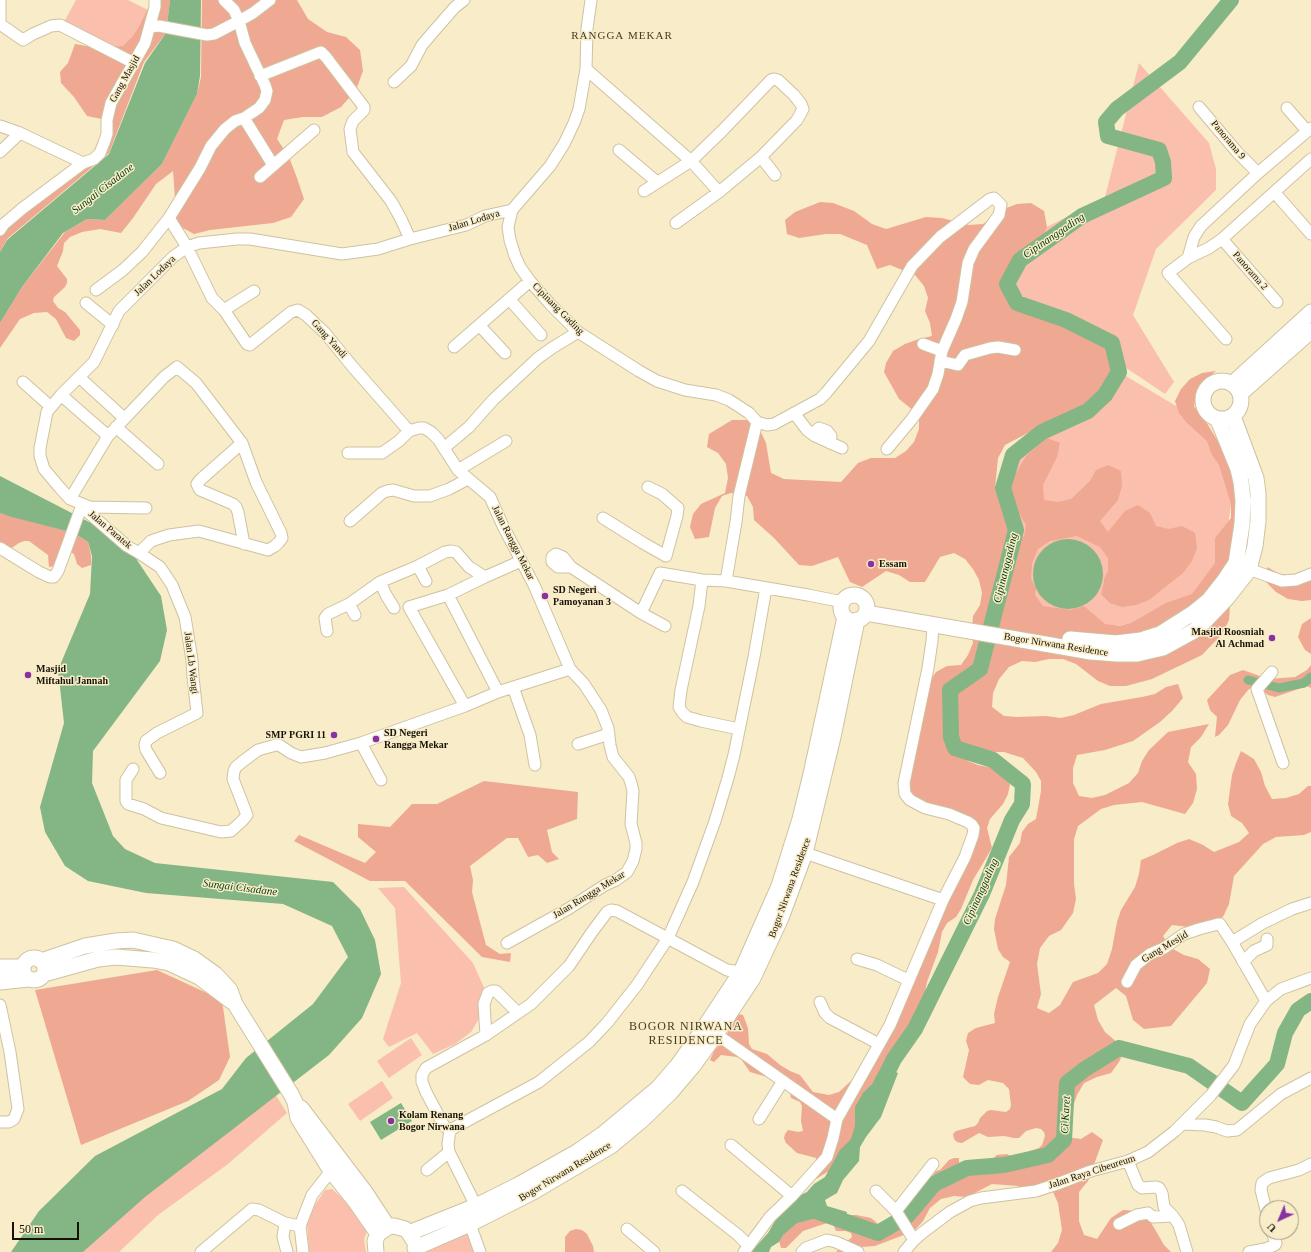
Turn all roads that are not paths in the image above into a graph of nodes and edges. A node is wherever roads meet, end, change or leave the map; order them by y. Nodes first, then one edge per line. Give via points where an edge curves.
1 (0, 0) edge
2 (155, 0) edge
3 (224, 0) edge
4 (270, 0) edge
5 (464, 0) edge
6 (591, 0) edge
7 (239, 21) junction
8 (0, 24) edge
9 (154, 27) junction
10 (134, 63) junction
11 (586, 69) junction
12 (260, 76) junction
13 (394, 82) dead end
14 (1199, 107) dead end
15 (1286, 108) dead end
16 (244, 118) junction
17 (0, 126) edge
18 (314, 130) dead end
19 (1309, 130) edge
20 (20, 133) junction
21 (620, 150) dead end
22 (0, 152) edge
23 (761, 156) junction
24 (1311, 159) edge
25 (691, 161) junction
26 (83, 163) junction
27 (273, 165) junction
28 (1258, 173) junction
29 (775, 174) dead end
30 (260, 177) dead end
31 (658, 182) junction
32 (644, 191) dead end
33 (719, 192) junction
34 (1275, 193) junction
35 (512, 210) junction
36 (169, 218) junction
37 (676, 223) dead end
38 (0, 230) edge
39 (1311, 234) edge
40 (410, 239) junction
41 (1222, 239) junction
42 (188, 247) junction
43 (1188, 258) junction
44 (530, 281) junction
45 (96, 290) dead end
46 (254, 291) dead end
47 (510, 300) junction
48 (1277, 302) dead end
49 (86, 303) dead end
50 (224, 310) junction
51 (1311, 312) edge
52 (113, 325) junction
53 (480, 325) junction
54 (1311, 331) edge
55 (578, 332) junction
56 (541, 335) dead end
57 (1226, 339) dead end
58 (923, 344) dead end
59 (454, 347) dead end
60 (1015, 350) dead end
61 (505, 353) dead end
62 (941, 356) junction
63 (79, 377) junction
64 (23, 382) dead end
65 (1236, 389) junction
66 (61, 395) junction
67 (51, 407) junction
68 (794, 413) junction
69 (124, 418) junction
70 (1226, 418) junction
71 (757, 422) junction
72 (116, 427) junction
73 (410, 431) junction
74 (108, 436) junction
75 (506, 441) dead end
76 (242, 443) junction
77 (444, 448) junction
78 (842, 448) dead end
79 (887, 449) dead end
80 (348, 453) dead end
81 (158, 464) dead end
82 (458, 470) junction
83 (468, 479) junction
84 (648, 487) dead end
85 (70, 499) junction
86 (80, 508) junction
87 (146, 508) dead end
88 (603, 518) dead end
89 (350, 521) dead end
90 (244, 544) junction
91 (0, 548) edge
92 (139, 553) junction
93 (666, 556) junction
94 (521, 561) junction
95 (418, 566) junction
96 (1243, 566) junction
97 (571, 567) dead end
98 (660, 573) junction
99 (1311, 574) edge
100 (485, 577) junction
101 (702, 580) junction
102 (426, 581) dead end
103 (380, 582) junction
104 (726, 582) junction
105 (766, 588) junction
106 (448, 595) junction
107 (349, 604) junction
108 (394, 608) dead end
109 (856, 611) junction
110 (641, 613) junction
111 (355, 615) dead end
112 (933, 625) junction
113 (665, 626) dead end
114 (980, 629) junction
115 (327, 631) dead end
116 (570, 669) junction
117 (1268, 676) dead end
118 (513, 687) junction
119 (498, 692) junction
120 (465, 706) junction
121 (739, 729) junction
122 (609, 734) junction
123 (361, 743) junction
124 (578, 744) dead end
125 (1283, 763) dead end
126 (535, 765) dead end
127 (133, 769) dead end
128 (160, 773) dead end
129 (817, 776) junction
130 (381, 780) dead end
131 (805, 853) junction
132 (943, 900) junction
133 (1311, 903) edge
134 (668, 938) junction
135 (1267, 939) dead end
136 (1232, 942) junction
137 (507, 943) dead end
138 (857, 959) dead end
139 (1243, 962) junction
140 (0, 969) edge
141 (747, 975) junction
142 (1311, 978) edge
143 (908, 980) junction
144 (1126, 982) dead end
145 (1266, 1000) junction
146 (820, 1002) dead end
147 (0, 1005) edge
148 (518, 1013) junction
149 (716, 1034) junction
150 (486, 1035) junction
151 (879, 1044) junction
152 (1311, 1078) edge
153 (783, 1081) junction
154 (293, 1098) junction
155 (759, 1119) dead end
156 (837, 1119) junction
157 (0, 1122) edge
158 (1182, 1124) junction
159 (450, 1130) junction
160 (607, 1140) junction
161 (731, 1145) dead end
162 (449, 1152) junction
163 (1128, 1161) junction
164 (933, 1164) dead end
165 (1311, 1164) edge
166 (427, 1170) dead end
167 (331, 1171) junction
168 (682, 1191) dead end
169 (876, 1191) dead end
170 (792, 1196) junction
171 (1264, 1200) edge
172 (476, 1206) junction
173 (897, 1212) junction
174 (1173, 1216) junction
175 (285, 1223) junction
176 (470, 1224) junction
177 (1118, 1224) dead end
178 (300, 1226) junction
179 (627, 1229) dead end
180 (383, 1230) junction
181 (409, 1232) junction
182 (914, 1240) junction
183 (1275, 1240) edge
184 (746, 1249) edge
185 (414, 1250) edge
186 (201, 1252) edge
187 (287, 1252) edge
188 (303, 1252) edge
189 (376, 1252) edge
190 (480, 1252) edge
191 (654, 1252) edge
192 (802, 1252) edge
193 (858, 1252) edge
194 (904, 1252) edge
195 (1187, 1252) edge
196 (1249, 1252) edge

1 - 8 street
2 - 9 street, Gang Masjid
3 - 7 street via 234,10
4 - 7 street
5 - 13 street via 422,45 411,66
6 - 11 street
7 - 9 street via 207,35
7 - 12 street via 245,43
8 - 10 street via 23,40 51,26 60,25
9 - 10 street, Gang Masjid
10 - 26 street, Gang Masjid via 111,103 107,134 100,153 94,159
11 - 25 street
11 - 35 street via 579,109 564,144 550,166
12 - 16 street via 267,92 265,100 259,108
12 - 40 street via 321,52 326,57 364,107 350,129 353,152 391,201
14 - 28 street, Panorama 9 via 1236,152
15 - 19 street
16 - 27 street
16 - 36 street via 225,129 211,146
17 - 20 street
18 - 27 street
19 - 28 street
20 - 22 street
20 - 26 street
21 - 31 street
23 - 25 street via 797,120 803,109 794,95 774,79
23 - 29 street
23 - 33 street
24 - 34 street
25 - 31 street
25 - 33 street
26 - 38 street, Gang Masjid via 24,208
27 - 30 street
28 - 43 street via 1200,226
31 - 32 street
33 - 37 street
34 - 39 street
34 - 41 street
35 - 40 street, Jalan Lodaya
35 - 44 street, Cipinang Gading via 508,227 510,240 520,268
36 - 42 street
36 - 45 street via 142,252
40 - 42 street, Jalan Lodaya via 378,249 342,254 250,239 199,243
41 - 43 street
41 - 48 street, Panorama 2
42 - 50 street via 212,298
42 - 52 street, Jalan Lodaya via 173,257 119,311
43 - 57 street via 1168,272
44 - 47 street
44 - 55 street, Cipinang Gading
46 - 50 street
47 - 53 street
47 - 56 street
49 - 52 street
50 - 73 street, Gang Yandi via 250,345 291,312 298,310 306,315 325,333
51 - 65 street
52 - 63 street, Jalan Lodaya via 94,362
53 - 59 street
53 - 61 street
54 - 65 street
55 - 71 street, Cipinang Gading via 658,381 729,400 749,413
55 - 77 street via 538,358 493,400 469,427
58 - 62 street
60 - 62 street via 990,348 965,355 955,365
62 - 68 street via 962,302 968,263 974,249 1000,215 1001,205 994,198 940,237 912,266 882,320 853,362 820,399
62 - 79 street via 933,389
63 - 66 street, Jalan Lodaya
63 - 69 street
64 - 67 street
65 - 70 street via 1241,405 1239,410
65 - 70 street via 1226,381 1214,382 1203,396 1204,408 1212,417
66 - 67 street, Jalan Lodaya
66 - 74 street
67 - 85 street, Jalan Lodaya via 45,416 40,456 44,469
68 - 71 street via 774,424
68 - 78 street via 815,436
69 - 72 street
69 - 76 street via 164,377 174,368 179,368 196,383
70 - 96 street, Bogor Nirwana Residence via 1256,478 1258,493 1257,535
71 - 104 street via 739,496
72 - 74 street
72 - 81 street
73 - 77 street, Jalan Rangga Mekar via 424,428 431,432
73 - 80 street via 382,453
74 - 85 street
75 - 82 street
76 - 90 street via 197,484 200,490 236,507
76 - 90 street via 256,482 282,538 268,550
77 - 82 street, Jalan Rangga Mekar
82 - 83 street, Jalan Rangga Mekar
83 - 89 street via 430,496 387,491
83 - 94 street, Jalan Rangga Mekar via 490,497
84 - 93 street via 662,494 678,508
85 - 86 street, Jalan Lodaya
86 - 87 street, Jalan Lodaya
86 - 91 street via 54,577
86 - 92 street, Jalan Paratek
88 - 93 street
90 - 92 street via 199,530 169,535 151,542
92 - 128 street, Jalan Lb Wangi via 160,567 172,585 184,617 192,660 197,713 146,741 146,750
93 - 98 street
94 - 100 street
94 - 116 street, Jalan Rangga Mekar
95 - 100 street via 451,551 456,552 469,567
95 - 102 street
95 - 103 street
96 - 99 street via 1282,581 1296,580
96 - 114 street, Bogor Nirwana Residence via 1194,613 1160,634 1141,640 1116,643 1078,641
97 - 110 street
98 - 101 street
98 - 110 street
100 - 106 street
101 - 104 street
101 - 121 street via 679,707 687,717
103 - 107 street
103 - 108 street
104 - 105 street
105 - 109 street via 808,594
105 - 121 street
106 - 119 street
106 - 120 street via 408,607
107 - 111 street
107 - 115 street via 327,615
109 - 112 street
109 - 114 street
109 - 129 street, Bogor Nirwana Residence
110 - 113 street
112 - 114 street
112 - 132 street via 928,668 904,783 905,794 910,800 925,808 968,822 974,828 965,856
116 - 118 street
116 - 122 street, Jalan Rangga Mekar via 595,699
117 - 125 street via 1257,689
118 - 119 street
118 - 126 street via 530,736
119 - 120 street
120 - 123 street
121 - 134 street via 715,822 693,882
122 - 124 street
122 - 137 street, Jalan Rangga Mekar via 613,757 629,777 633,791 631,824 636,843 628,872
123 - 127 street via 306,757 291,753 278,745 258,750 236,767 233,779 247,812 231,831 221,832 161,818 128,804 126,780
123 - 130 street
129 - 131 street, Bogor Nirwana Residence
129 - 141 street, Bogor Nirwana Residence
131 - 132 street
131 - 141 street, Bogor Nirwana Residence via 781,918
132 - 143 street
133 - 136 street via 1263,923
134 - 141 street via 727,970
134 - 148 street via 611,910 569,966 546,990
134 - 159 street via 637,985 589,1042 540,1082
135 - 139 street via 1267,945 1254,951
136 - 139 street, Gang Mesjid
136 - 144 street, Gang Mesjid via 1220,924 1199,928 1184,934 1141,961 1132,970
138 - 143 street via 877,965
139 - 145 street, Gang Mesjid
140 - 154 street via 25,973 27,961 30,959 34,958 42,968 85,946 108,942 133,940 173,949 206,966 230,990 235,1004
141 - 149 street, Bogor Nirwana Residence
141 - 160 street, Bogor Nirwana Residence via 678,1065
142 - 145 street, Jalan Raya Cibeureum via 1281,989
143 - 151 street
145 - 158 street, Jalan Raya Cibeureum via 1250,1024 1234,1064 1210,1095
146 - 151 street via 830,1018
147 - 157 street via 18,1108 14,1119
148 - 150 street
148 - 150 street via 496,991 488,993 484,1004
149 - 153 street
149 - 160 street, Bogor Nirwana Residence via 671,1092 641,1121
150 - 159 street via 426,1068 422,1075 426,1092 444,1126
151 - 156 street
152 - 158 street via 1281,1094 1237,1130 1227,1131 1205,1125
153 - 155 street
153 - 156 street
154 - 167 street via 298,1118
154 - 180 street via 365,1192
156 - 170 street via 827,1157
158 - 163 street, Jalan Raya Cibeureum via 1152,1148
159 - 162 street
160 - 172 street, Bogor Nirwana Residence
160 - 176 street, Bogor Nirwana Residence via 533,1192
161 - 170 street
162 - 166 street
162 - 172 street
163 - 174 street via 1138,1185 1142,1188 1159,1188 1164,1207
163 - 182 street, Jalan Raya Cibeureum via 1036,1191 970,1201 950,1212
164 - 173 street
165 - 171 street via 1269,1178 1262,1183
167 - 178 street via 312,1195
167 - 180 street via 354,1201
168 - 184 street via 738,1235
169 - 173 street
170 - 184 street via 770,1217
172 - 181 street, Bogor Nirwana Residence
173 - 182 street
174 - 177 street via 1153,1217 1148,1213
174 - 195 street via 1179,1225
175 - 178 street
175 - 186 street via 252,1209
175 - 187 street via 283,1237
176 - 185 street, Bogor Nirwana Residence
176 - 190 street
178 - 188 street
179 - 191 street
180 - 181 street via 400,1227
180 - 189 street via 375,1241
181 - 185 street via 413,1237
182 - 194 street, Jalan Raya Cibeureum
183 - 196 street via 1275,1245
192 - 193 street via 827,1240

